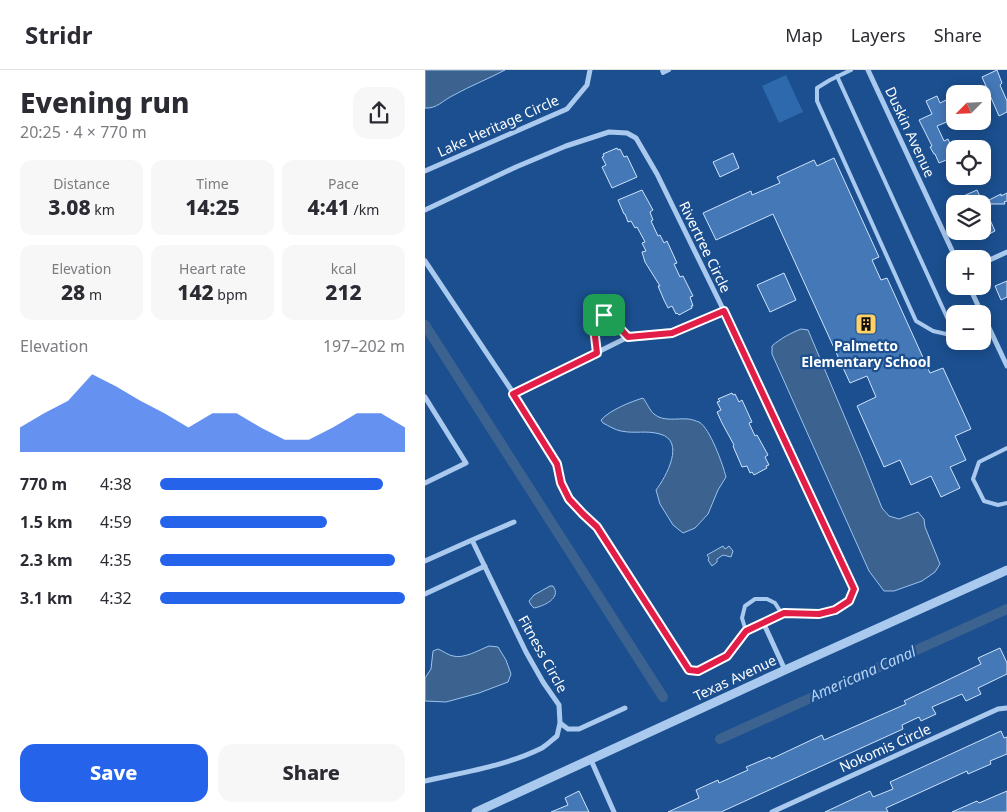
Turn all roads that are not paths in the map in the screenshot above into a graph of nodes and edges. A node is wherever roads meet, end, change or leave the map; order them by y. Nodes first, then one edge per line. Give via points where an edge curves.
1 (590, 70) edge
2 (662, 70) edge
3 (669, 70) edge
4 (851, 70) edge
5 (868, 70) edge
6 (837, 76) junction
7 (425, 171) edge
8 (425, 210) edge
9 (952, 250) edge
10 (1007, 252) edge
11 (991, 260) edge
12 (425, 261) edge
13 (724, 311) junction
14 (946, 315) edge
15 (946, 333) edge
16 (991, 333) edge
17 (628, 337) junction
18 (597, 353) junction
19 (1007, 366) edge
20 (513, 394) junction
21 (425, 397) edge
22 (1007, 448) edge
23 (425, 483) edge
24 (1007, 503) edge
25 (514, 522) dead end
26 (472, 540) junction
27 (425, 561) edge
28 (485, 566) junction
29 (1007, 570) edge
30 (425, 594) edge
31 (782, 614) junction
32 (763, 622) junction
33 (746, 631) junction
34 (785, 670) junction
35 (625, 708) dead end
36 (1007, 708) edge
37 (560, 723) junction
38 (591, 760) junction
39 (425, 781) edge
40 (476, 812) edge
41 (614, 812) edge
42 (772, 812) edge

1 - 7 street, Lake Heritage Circle via 587,85 567,108
2 - 3 lane
4 - 6 lane
5 - 9 street, Duskin Avenue
6 - 14 lane
6 - 15 lane via 817,88 817,101 916,320 933,331
8 - 13 street, Rivertree Circle via 566,146 609,132 627,133 637,138 657,174
10 - 11 street
12 - 20 street, Rivertree Circle
13 - 17 street via 672,333
13 - 31 street, Rivertree Circle via 854,589 849,601 835,610 819,614
16 - 19 street
17 - 18 street
17 - 18 lane via 604,315 595,319
18 - 20 street
20 - 33 street, Rivertree Circle via 557,464 569,499 597,527 689,670 698,671 727,656
21 - 23 street via 466,462
22 - 24 lane via 979,462 973,479 984,502
25 - 26 street
26 - 27 street
26 - 28 street, Fitness Circle
28 - 30 street
28 - 37 street, Fitness Circle via 526,652 559,705
29 - 34 street, Texas Avenue
31 - 32 street, Rivertree Circle
31 - 33 lane via 767,599 755,599 745,606 742,618
32 - 33 street, Rivertree Circle
32 - 34 street
34 - 38 street, Texas Avenue
35 - 37 street via 579,729 569,729
36 - 42 street, Nokomis Circle via 998,709
37 - 39 street via 557,736 543,747 485,768
38 - 40 street, Texas Avenue
38 - 41 street

